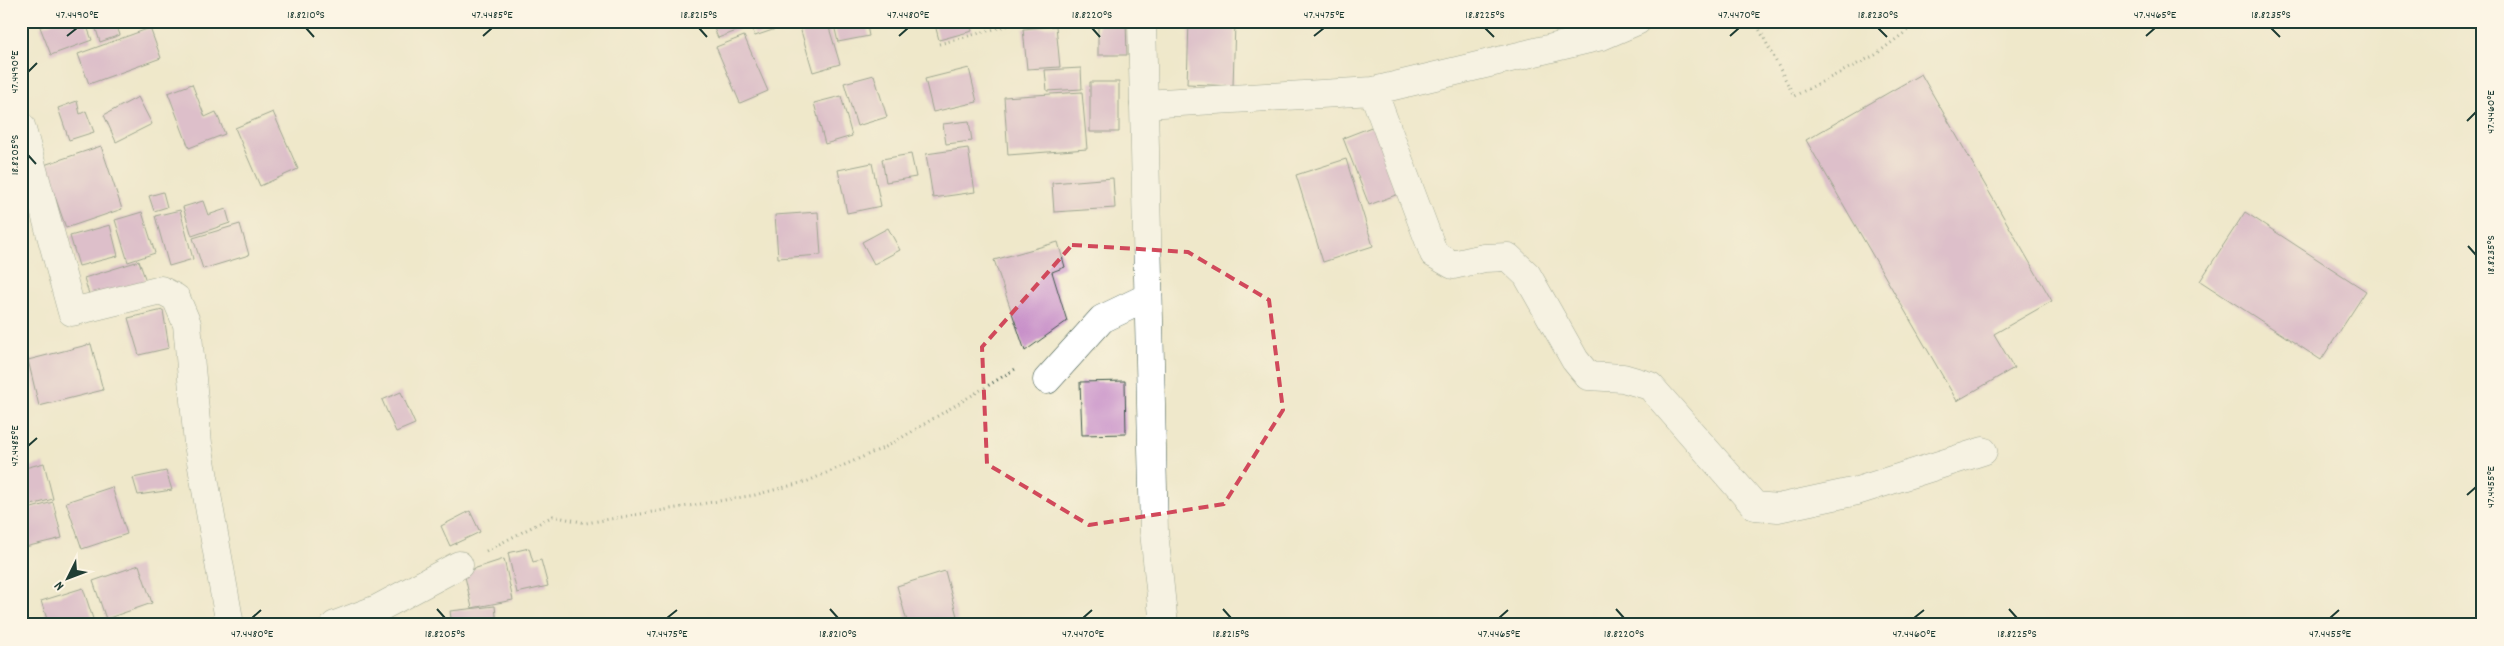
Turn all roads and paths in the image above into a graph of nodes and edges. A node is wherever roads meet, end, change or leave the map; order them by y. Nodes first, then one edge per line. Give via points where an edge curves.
1 (1024, 21) edge
2 (1142, 21) edge
3 (1637, 21) edge
4 (1755, 21) edge
5 (1920, 21) edge
6 (939, 44) dead end
7 (1373, 91) junction
8 (1144, 104) junction
9 (21, 126) edge
10 (1148, 297) junction
11 (1022, 365) dead end
12 (1047, 380) dead end
13 (1983, 451) dead end
14 (459, 564) joint
15 (230, 625) edge
16 (335, 625) edge
17 (1164, 625) edge

1 - 6 path
2 - 8 street
3 - 7 street via 1602,36
4 - 5 path via 1794,96 1875,55
7 - 8 street
7 - 13 street via 1434,254 1453,266 1484,258 1508,257 1527,275 1575,360 1588,376 1623,378 1650,386 1755,506 1778,508 1857,491
8 - 10 street
9 - 15 street via 72,312 161,290 176,298 187,324 198,444
10 - 12 street via 1102,319
10 - 17 street via 1154,532
11 - 14 path via 888,446 808,481 754,495 586,523 553,516
14 - 16 street via 376,609

